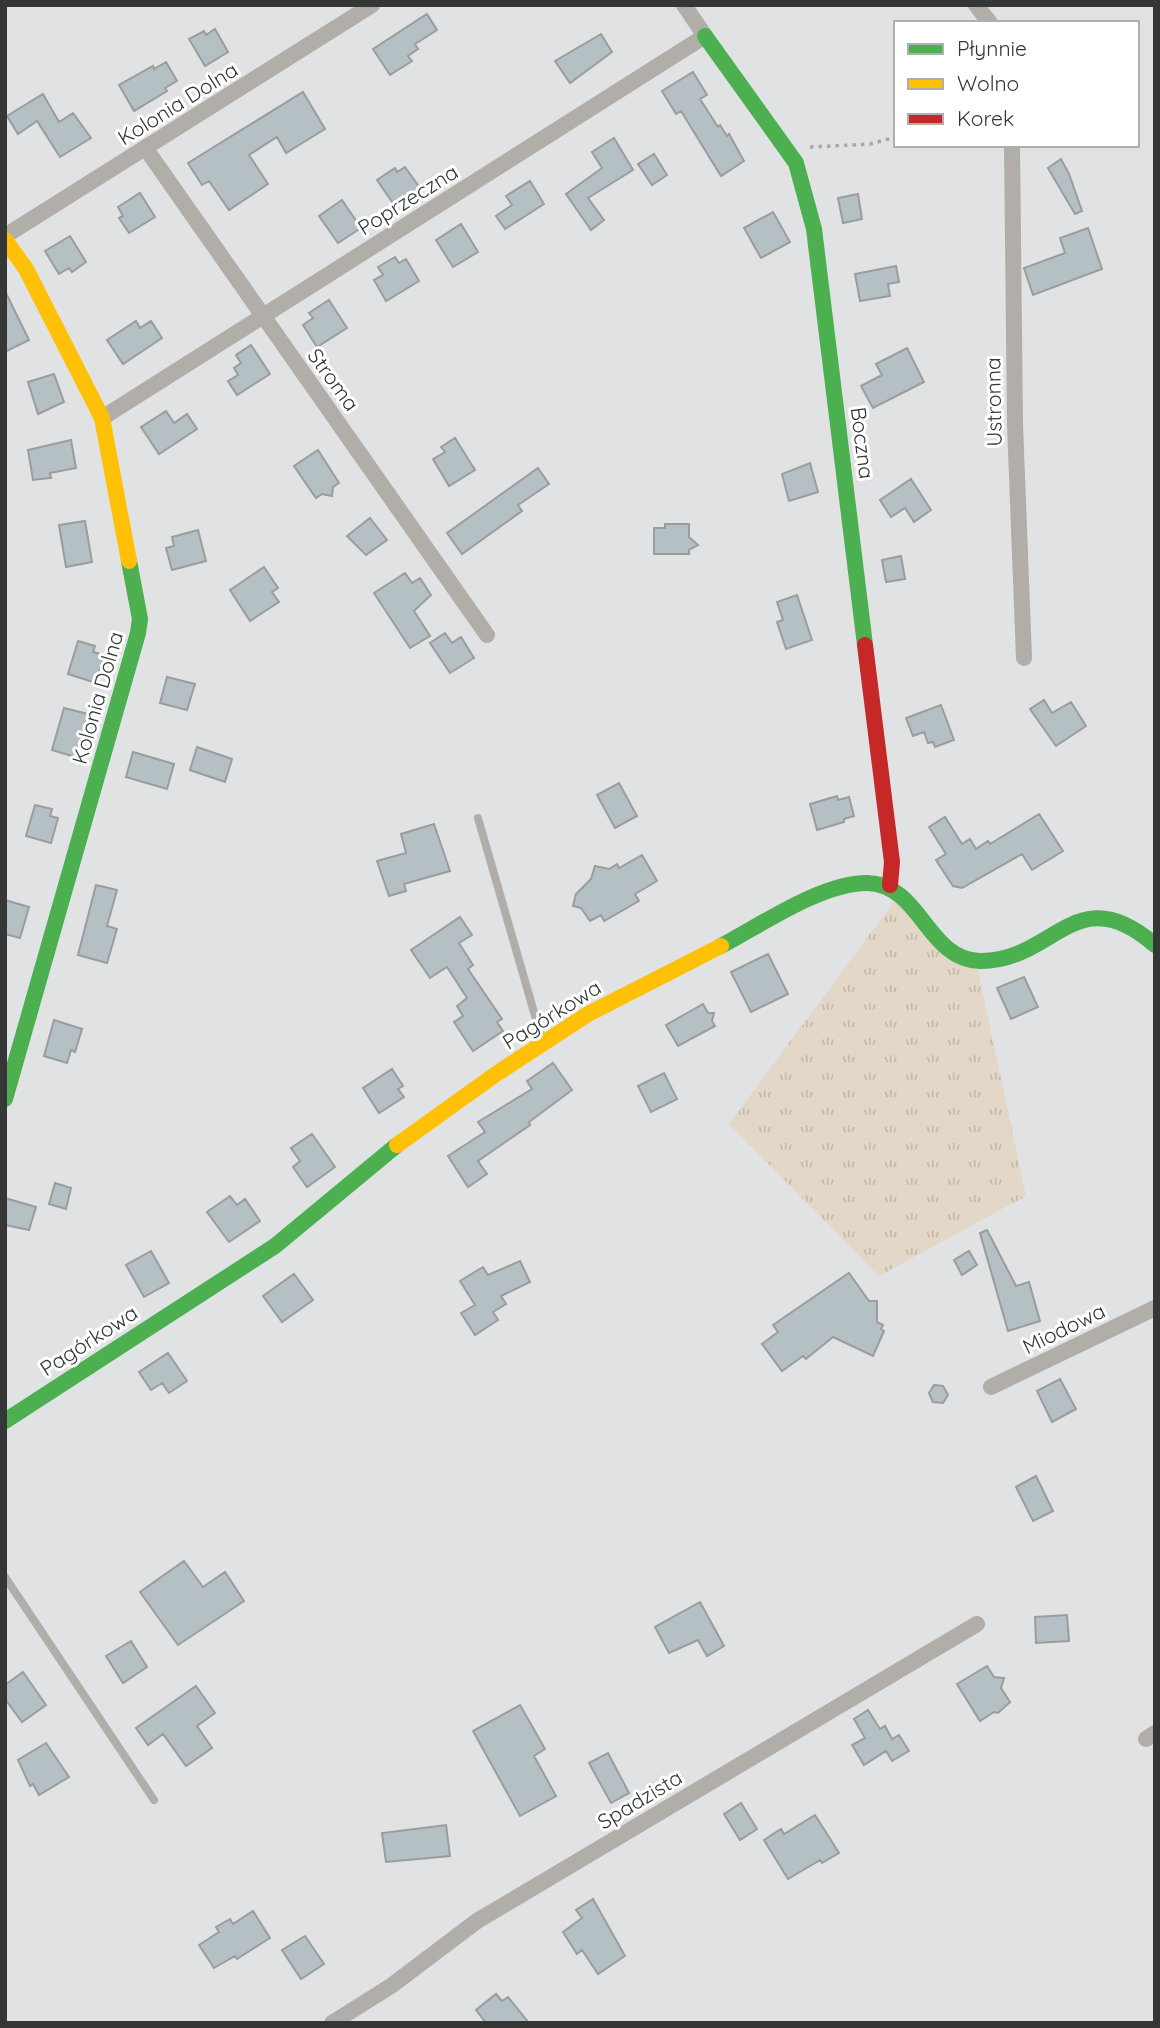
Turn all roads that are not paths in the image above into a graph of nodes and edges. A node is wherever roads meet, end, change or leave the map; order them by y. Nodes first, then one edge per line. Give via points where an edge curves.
1 (372, 5) edge
2 (684, 5) edge
3 (976, 5) edge
4 (988, 21) edge
5 (705, 36) junction
6 (1012, 147) edge
7 (146, 149) junction
8 (5, 238) edge
9 (261, 317) junction
10 (103, 418) junction
11 (487, 635) dead end
12 (1024, 657) dead end
13 (478, 818) dead end
14 (890, 885) junction
15 (1155, 945) edge
16 (543, 1043) junction
17 (5, 1099) edge
18 (1155, 1308) edge
19 (991, 1387) dead end
20 (5, 1421) edge
21 (5, 1577) edge
22 (976, 1624) dead end
23 (154, 1800) dead end
24 (331, 2023) edge

1 - 7 street, Kolonia Dolna
2 - 5 street
3 - 4 street
5 - 9 street, Poprzeczna
5 - 14 street, Boczna via 796,163 814,229 892,862
6 - 12 street, Ustronna via 1015,424
7 - 8 street, Kolonia Dolna
7 - 9 street, Stroma
8 - 10 street, Kolonia Dolna via 26,269
9 - 10 street, Poprzeczna
9 - 11 street, Stroma via 379,476
10 - 17 street, Kolonia Dolna via 139,604 138,634
13 - 16 lane
14 - 15 street via 939,941 967,961 999,959 1085,919 1105,917 1142,930
14 - 16 street, Pagórkowa via 862,883 796,907 590,1013
16 - 20 street, Pagórkowa via 407,1138 285,1239
18 - 19 street, Miodowa
21 - 23 lane
22 - 24 street, Spadzista via 477,1921 391,1986

